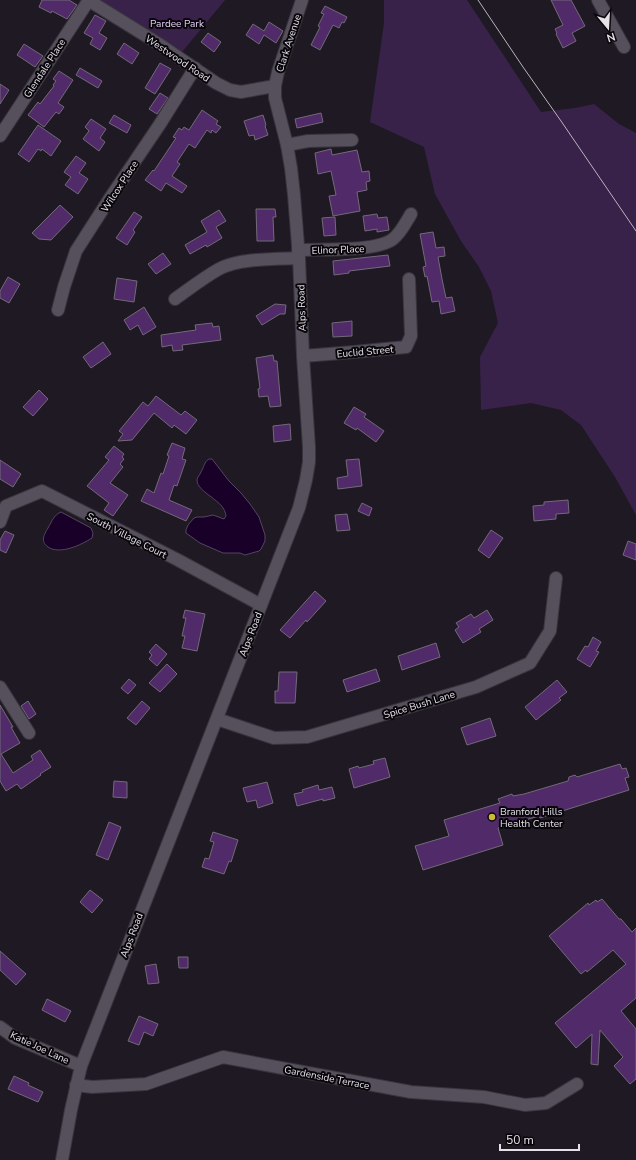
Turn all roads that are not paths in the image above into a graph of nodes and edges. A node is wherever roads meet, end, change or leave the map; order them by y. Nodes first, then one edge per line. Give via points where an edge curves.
1 (88, 0) edge
2 (302, 0) edge
3 (598, 0) edge
4 (624, 47) dead end
5 (195, 68) junction
6 (275, 86) junction
7 (0, 136) edge
8 (352, 140) dead end
9 (287, 145) junction
10 (411, 214) dead end
11 (299, 254) junction
12 (409, 279) dead end
13 (175, 299) dead end
14 (58, 310) dead end
15 (302, 356) junction
16 (0, 522) edge
17 (556, 578) dead end
18 (262, 605) junction
19 (0, 688) edge
20 (217, 719) junction
21 (29, 733) dead end
22 (0, 1027) edge
23 (81, 1066) junction
24 (577, 1084) dead end
25 (76, 1085) junction
26 (62, 1160) edge

1 - 5 street, Westwood Road
1 - 7 street, Glendale Place
2 - 6 street, Clark Avenue
3 - 4 street
5 - 6 street, Westwood Road via 230,90 241,92
5 - 14 street, Wilcox Place via 76,251
6 - 9 street, Alps Road via 275,98
8 - 9 street via 308,141
9 - 11 street, Alps Road
10 - 11 street, Elinor Place via 398,234 384,244
11 - 13 street, Elinor Place via 230,265 219,269
11 - 15 street, Alps Road
12 - 15 street, Euclid Street via 411,336 406,347
15 - 18 street, Alps Road via 309,462 299,508
16 - 18 street, South Village Court via 6,506 42,491
17 - 20 street, Spice Bush Lane via 550,632 530,663 476,687 307,737 274,738
18 - 20 street, Alps Road
19 - 21 street
20 - 23 street, Alps Road
22 - 23 street, Katie Joe Lane via 15,1038
23 - 25 street, Alps Road
24 - 25 street, Gardenside Terrace via 546,1103 525,1105 484,1097 411,1092 223,1057 146,1084 92,1087
25 - 26 street, Alps Road

